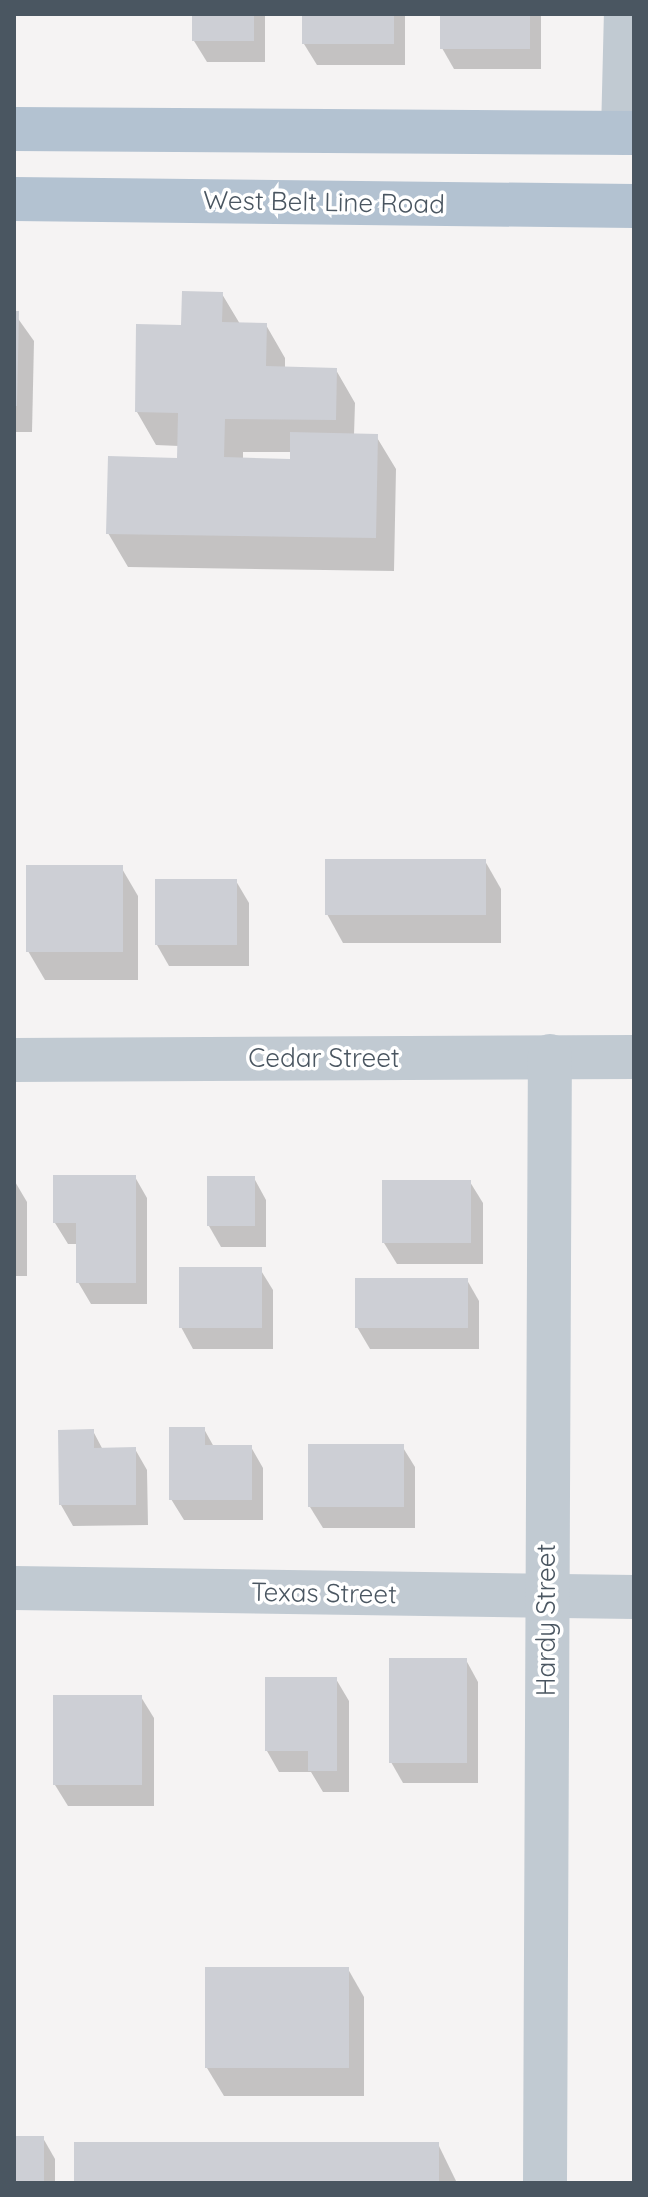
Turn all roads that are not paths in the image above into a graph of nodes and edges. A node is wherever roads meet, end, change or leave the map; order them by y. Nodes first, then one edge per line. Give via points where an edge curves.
1 (626, 14) edge
2 (14, 129) edge
3 (628, 133) edge
4 (14, 199) edge
5 (634, 206) edge
6 (550, 1056) junction
7 (634, 1057) edge
8 (14, 1060) edge
9 (14, 1588) edge
10 (545, 1597) junction
11 (634, 1597) edge
12 (545, 2183) edge

1 - 3 street
2 - 3 main road
4 - 5 main road, West Belt Line Road
6 - 7 street, Cedar Street
6 - 8 street, Cedar Street
6 - 10 street, Hardy Street
9 - 10 street, Texas Street
10 - 11 street, Texas Street
10 - 12 street, Hardy Street

